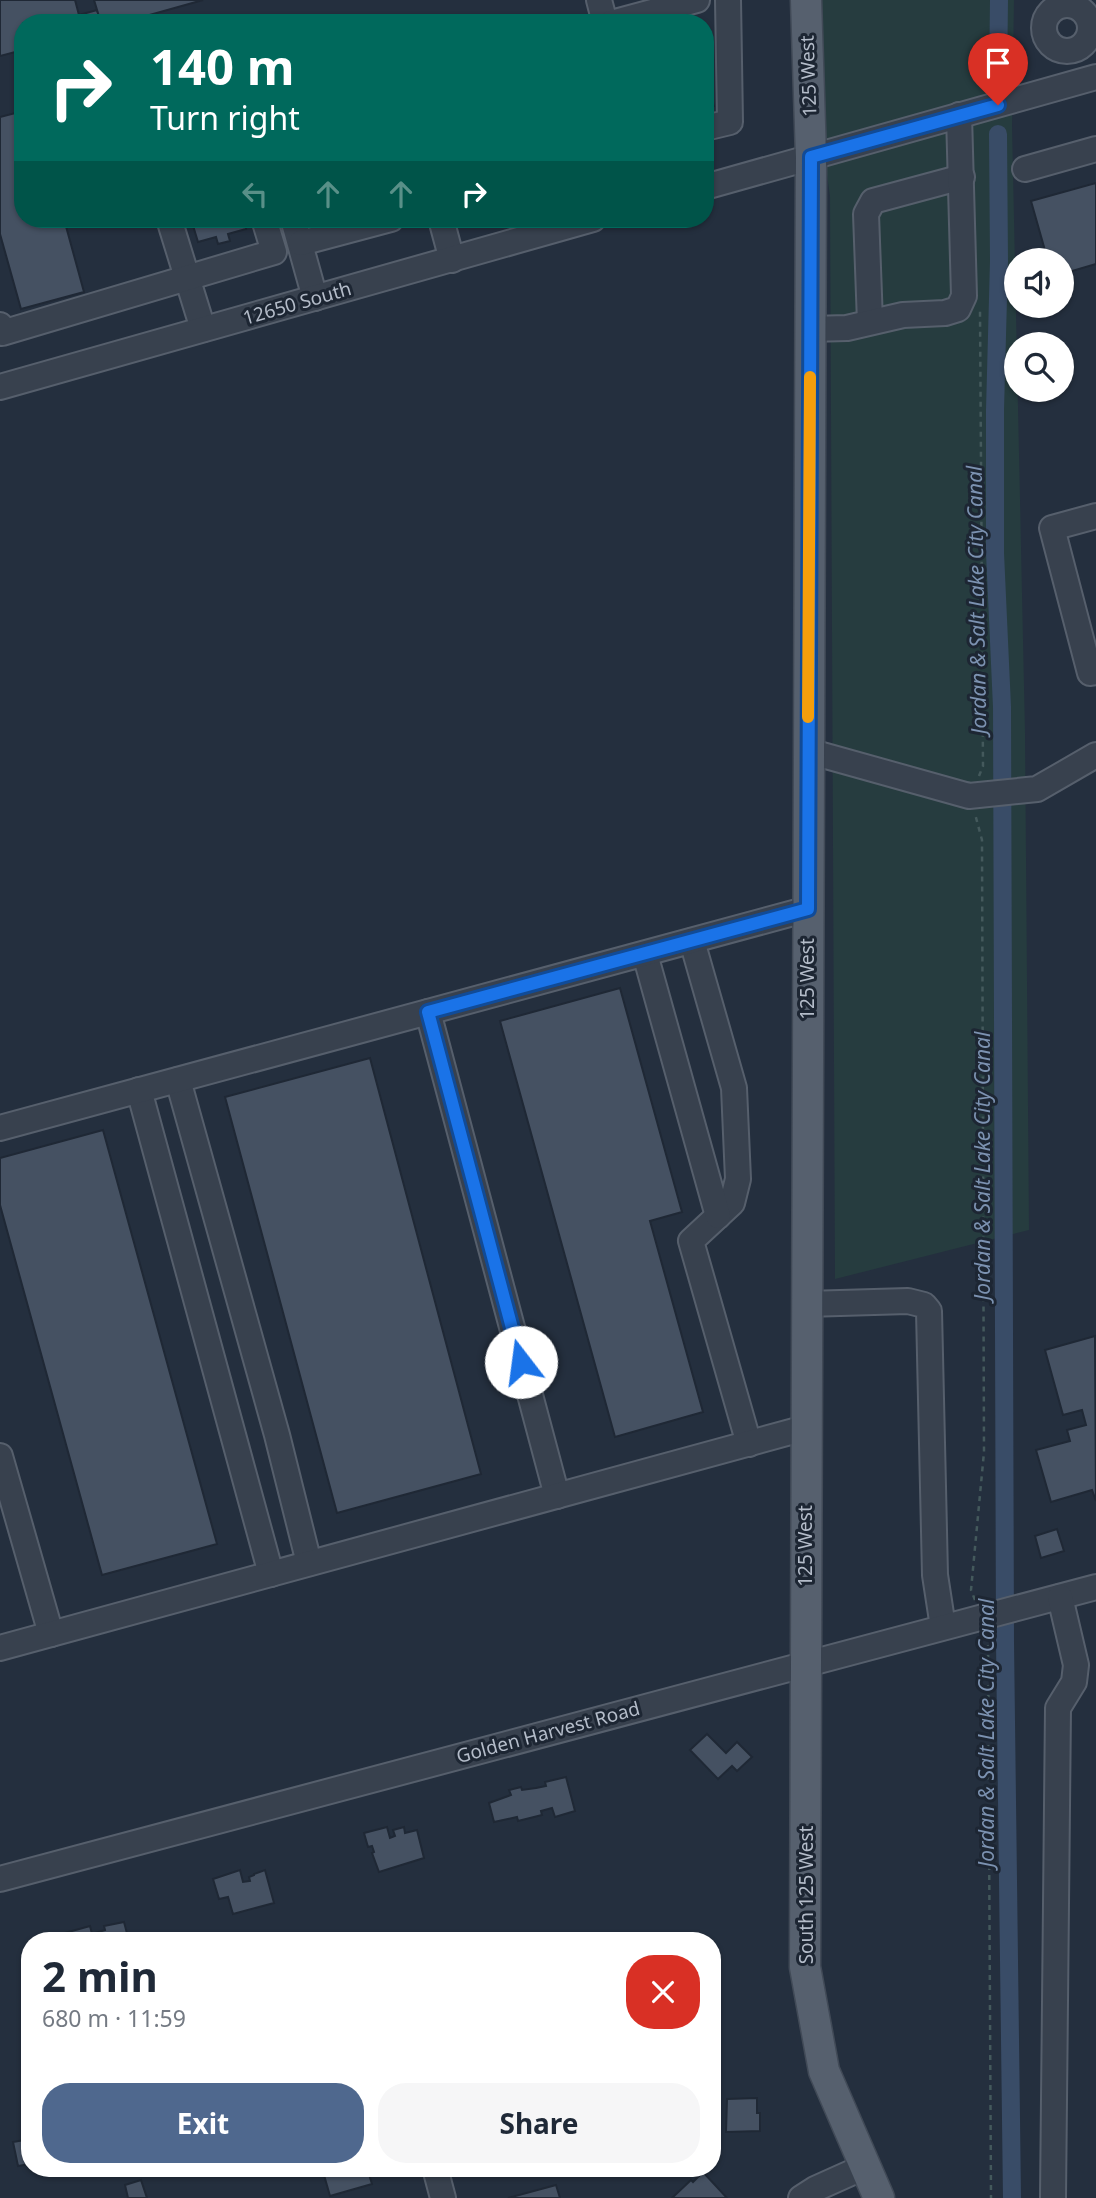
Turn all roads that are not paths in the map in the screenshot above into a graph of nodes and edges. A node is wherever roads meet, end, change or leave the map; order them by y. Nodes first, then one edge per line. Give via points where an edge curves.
1 (697, 0) edge
2 (728, 0) edge
3 (806, 0) edge
4 (645, 14) edge
5 (1079, 47) dead end
6 (1095, 81) edge
7 (959, 115) junction
8 (714, 126) edge
9 (1096, 149) edge
10 (811, 157) junction
11 (1025, 169) dead end
12 (962, 177) junction
13 (714, 184) edge
14 (172, 228) edge
15 (267, 228) edge
16 (296, 228) edge
17 (357, 228) edge
18 (443, 228) edge
19 (562, 228) edge
20 (301, 243) junction
21 (452, 260) junction
22 (188, 278) junction
23 (315, 298) junction
24 (870, 322) junction
25 (0, 325) edge
26 (203, 329) junction
27 (810, 329) junction
28 (0, 387) edge
29 (1096, 516) edge
30 (1096, 672) edge
31 (808, 751) junction
32 (1096, 755) edge
33 (808, 909) junction
34 (692, 941) junction
35 (645, 954) junction
36 (428, 1012) junction
37 (178, 1080) junction
38 (139, 1090) junction
39 (0, 1128) edge
40 (718, 1216) junction
41 (806, 1304) junction
42 (806, 1428) junction
43 (749, 1444) junction
44 (0, 1457) edge
45 (557, 1496) junction
46 (309, 1563) junction
47 (271, 1574) junction
48 (1096, 1587) edge
49 (1060, 1597) junction
50 (943, 1628) junction
51 (51, 1634) junction
52 (0, 1648) edge
53 (804, 1664) junction
54 (1085, 1670) edge
55 (0, 1879) edge
56 (864, 2167) junction
57 (437, 2177) edge
58 (443, 2198) edge
59 (801, 2198) edge
60 (878, 2198) edge
61 (1053, 2198) edge

1 - 4 street
2 - 8 street via 730,122
3 - 10 main road, 125 West
5 - 6 street
6 - 7 street
7 - 10 street
7 - 12 street
9 - 11 street
10 - 13 street
10 - 27 main road, 125 West
12 - 24 street via 873,201 866,214
12 - 24 street via 972,304 945,313
14 - 22 street
15 - 22 street via 274,252
16 - 20 street
17 - 20 street
18 - 21 street
19 - 21 street, 12650 South
20 - 23 street
21 - 23 street, 12650 South
22 - 25 street via 2,333
22 - 26 street
23 - 26 street, 12650 South
24 - 27 street
26 - 28 street, 12650 South
27 - 31 main road, 125 West
29 - 30 street via 1052,528 1090,673
31 - 32 street via 973,796 1037,789
31 - 33 main road, 125 West
33 - 34 street
33 - 41 main road, 125 West
34 - 35 street
34 - 40 street via 734,1088 738,1179 733,1203
35 - 36 street
35 - 40 street
36 - 37 street
36 - 45 street
37 - 38 street
37 - 46 street
38 - 39 street
38 - 47 street
40 - 43 street via 691,1241
41 - 42 main road, 125 West
41 - 50 street via 908,1301 929,1311 935,1575
42 - 43 street
42 - 53 main road, 125 West
43 - 45 street
44 - 51 street
45 - 46 street
46 - 47 street
47 - 51 street
48 - 49 street, Golden Harvest Road
49 - 50 street, Golden Harvest Road
49 - 54 street via 1076,1665
50 - 53 street, Golden Harvest Road
51 - 52 street
53 - 55 street, Golden Harvest Road
53 - 56 main road, South 125 West via 805,1967 824,2071
54 - 61 street via 1058,1708
56 - 59 street
56 - 60 main road, South 125 West
57 - 58 street

